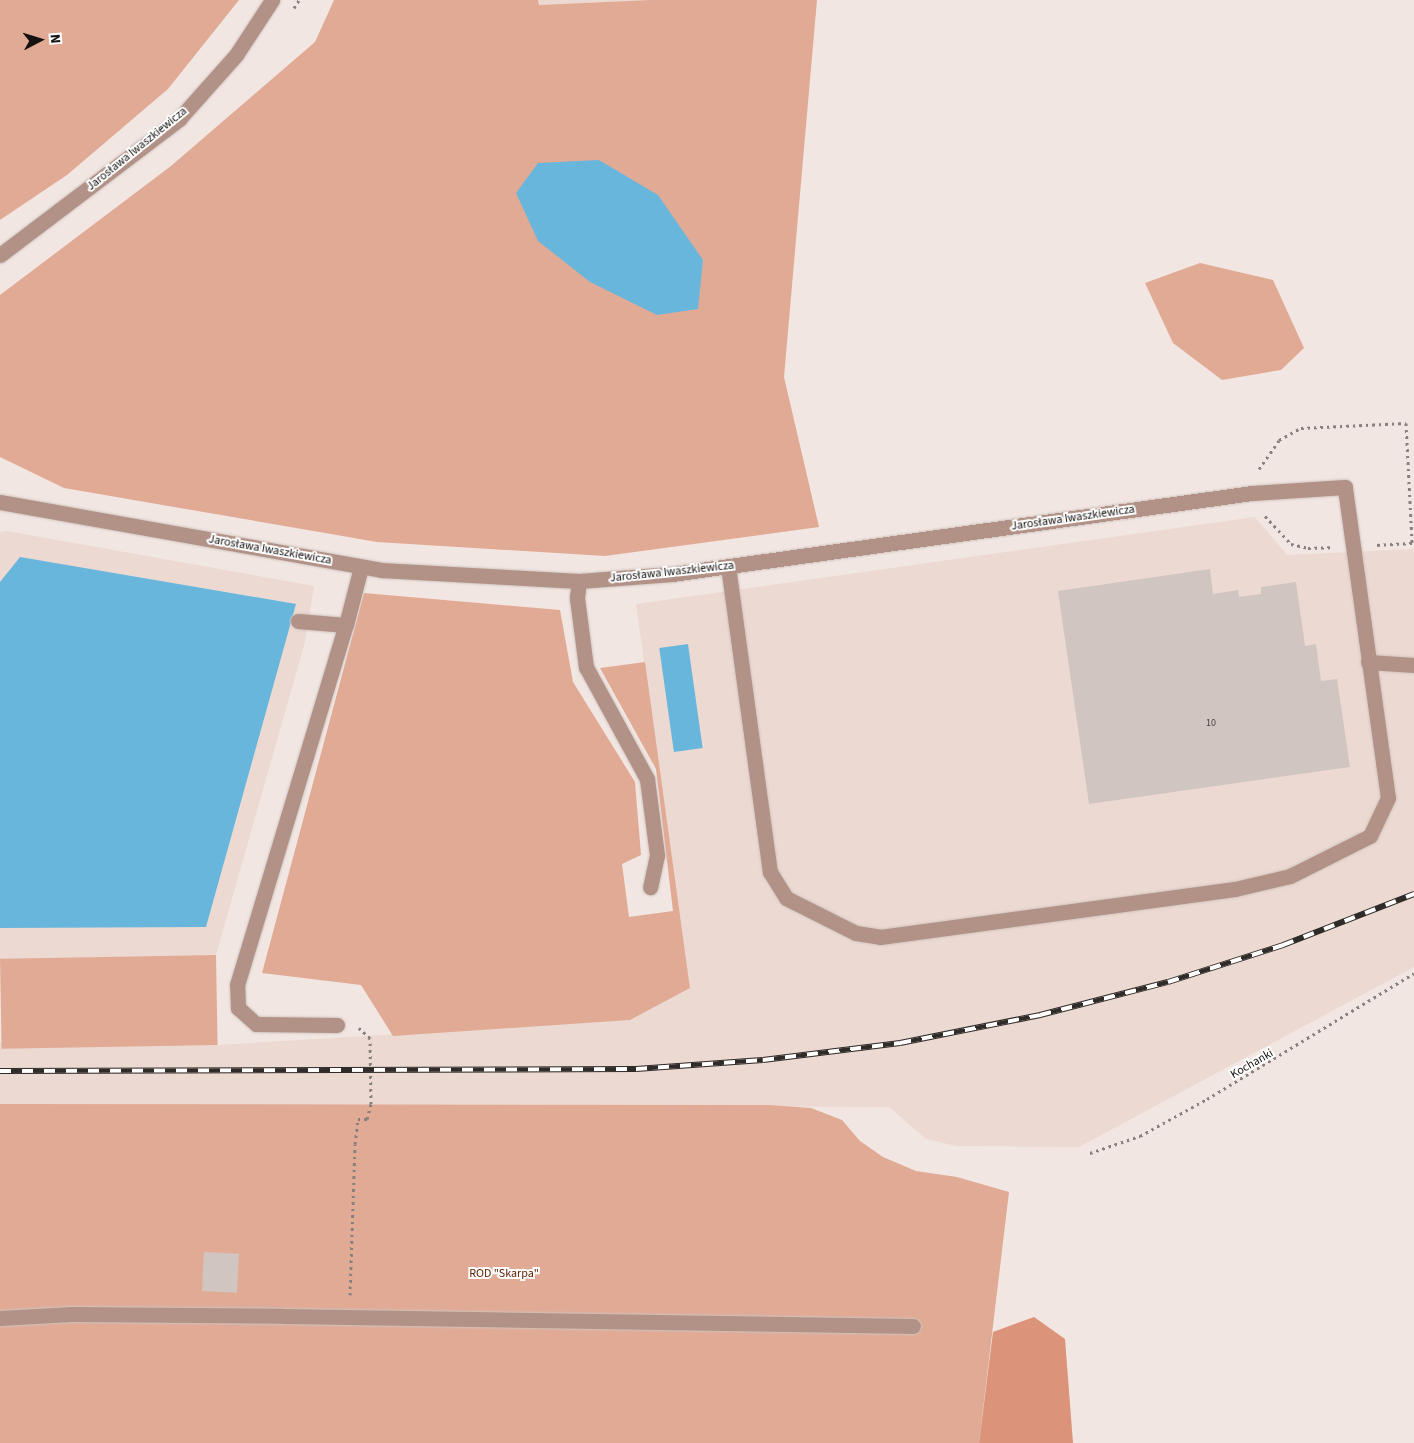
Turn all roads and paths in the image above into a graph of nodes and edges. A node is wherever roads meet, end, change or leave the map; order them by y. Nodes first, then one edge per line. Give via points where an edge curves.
1 (272, 0) edge
2 (0, 255) edge
3 (1265, 462) dead end
4 (1256, 472) dead end
5 (0, 502) edge
6 (728, 566) junction
7 (361, 567) junction
8 (579, 581) junction
9 (298, 621) dead end
10 (346, 625) junction
11 (1368, 662) junction
12 (1414, 665) edge
13 (650, 887) dead end
14 (1414, 973) edge
15 (337, 1025) joint
16 (1090, 1153) dead end
17 (349, 1317) junction
18 (0, 1318) edge
19 (913, 1326) dead end

1 - 2 street, Jarosława Iwaszkiewicza via 236,55 179,119
3 - 4 path
5 - 7 street, Jarosława Iwaszkiewicza
6 - 8 street, Jarosława Iwaszkiewicza
6 - 11 street, Jarosława Iwaszkiewicza via 1252,493 1345,487
6 - 11 street via 770,872 786,898 856,933 872,936 1235,889 1290,876 1370,836 1388,798
7 - 8 street, Jarosława Iwaszkiewicza
7 - 10 street
8 - 13 street via 577,598 586,667 647,779 657,855
9 - 10 street
10 - 15 street via 237,985 238,1008 256,1024
11 - 12 street
14 - 16 path, Kochanki via 1207,1099 1140,1136
15 - 17 path via 357,1026 370,1038 371,1104 367,1119 358,1119 355,1144
17 - 18 street via 72,1314
17 - 19 street

